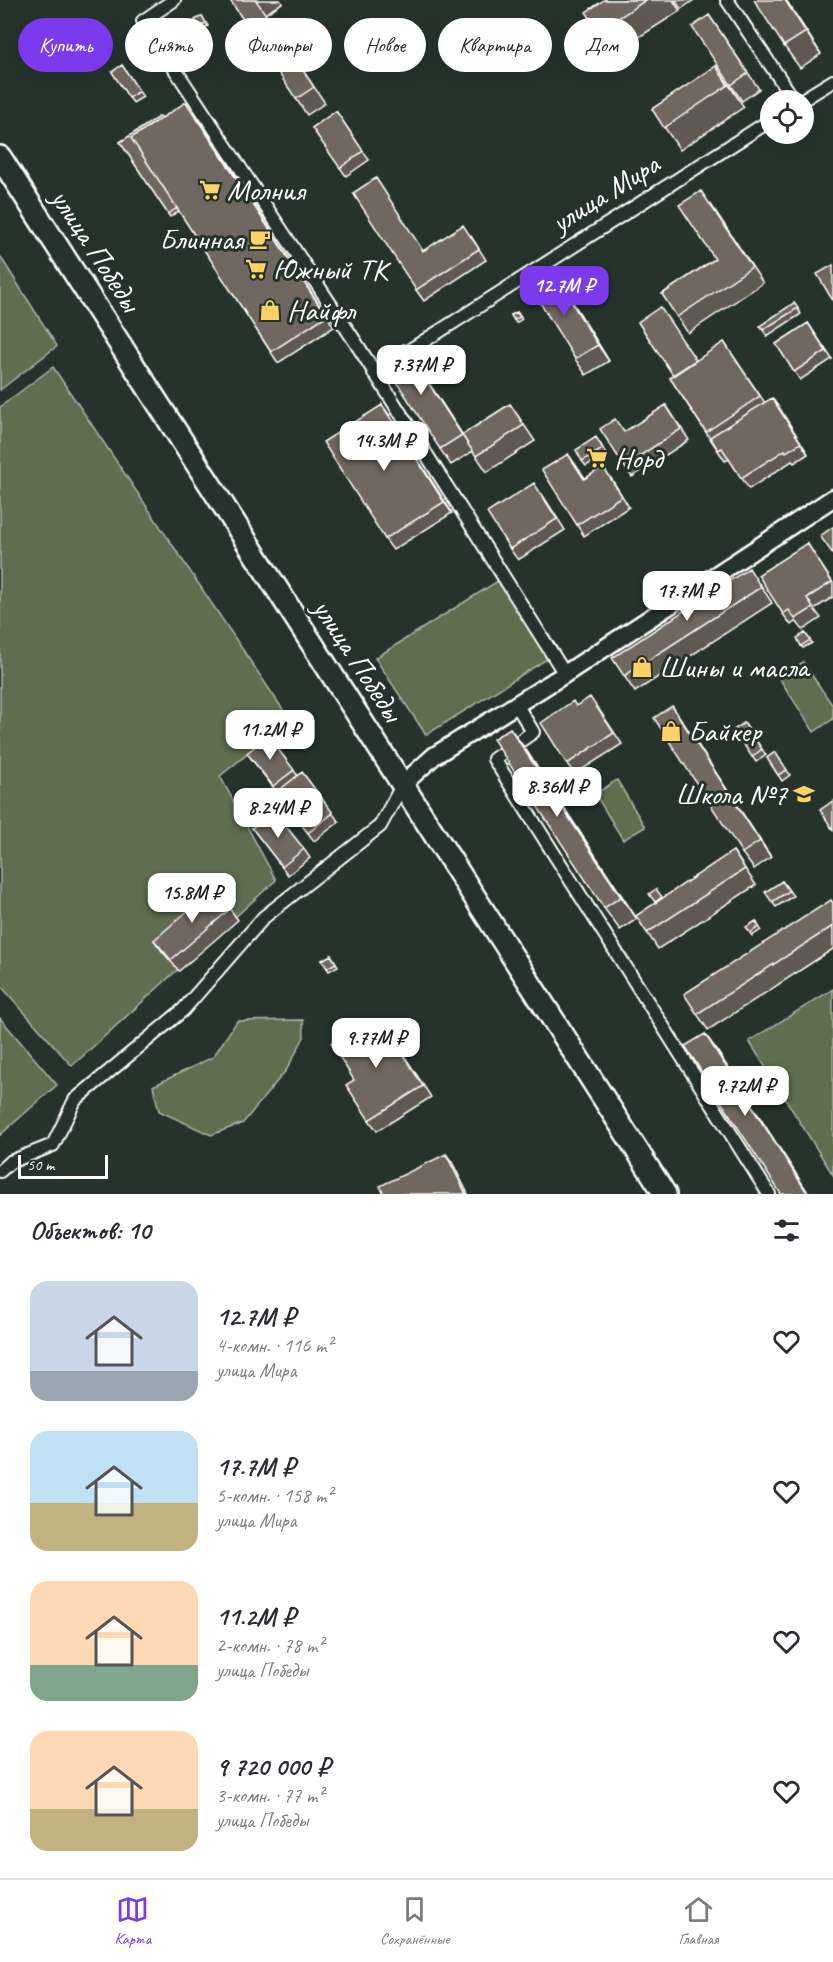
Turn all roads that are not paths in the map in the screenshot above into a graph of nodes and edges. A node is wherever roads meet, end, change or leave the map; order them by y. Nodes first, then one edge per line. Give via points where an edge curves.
1 (174, 0) edge
2 (727, 0) edge
3 (833, 81) edge
4 (787, 90) edge
5 (814, 93) edge
6 (760, 127) edge
7 (0, 157) edge
8 (374, 373) junction
9 (833, 498) edge
10 (565, 674) junction
11 (516, 704) junction
12 (403, 784) junction
13 (0, 1171) edge
14 (665, 1194) edge
15 (768, 1194) edge

1 - 8 street via 143,21
2 - 4 street
3 - 5 street
6 - 8 street, улица Мира
7 - 12 highway, улица Победы
8 - 10 street
9 - 10 street
10 - 11 street
11 - 12 street via 434,756
11 - 15 street via 533,732 494,759
12 - 13 street via 380,826 264,917 183,1010 75,1100 53,1145 10,1162
12 - 14 highway, улица Победы

